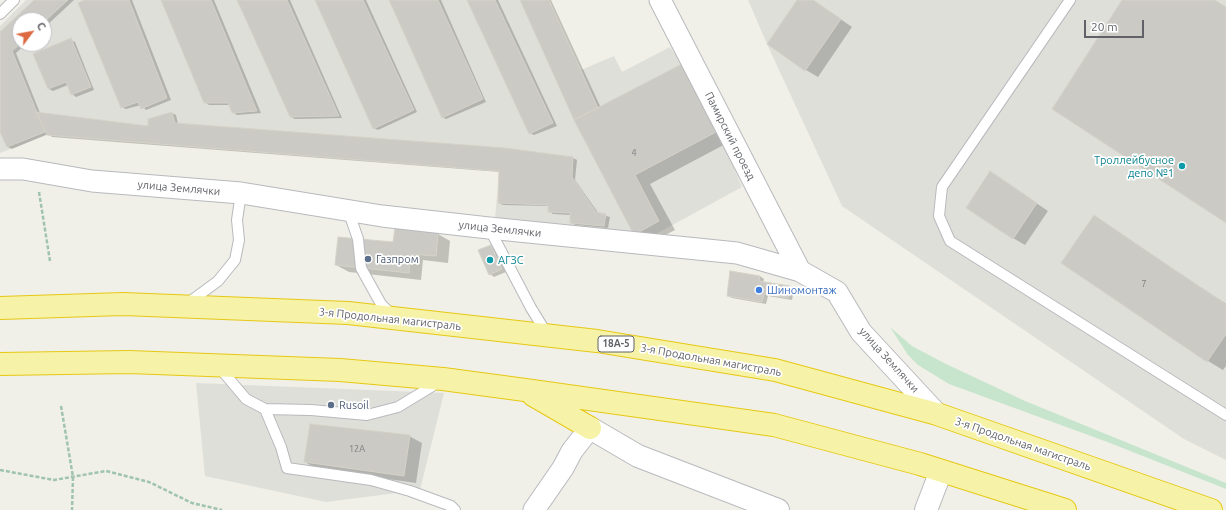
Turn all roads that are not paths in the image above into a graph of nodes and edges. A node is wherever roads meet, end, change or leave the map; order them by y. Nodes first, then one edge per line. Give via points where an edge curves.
1 (14, 0) edge
2 (660, 0) edge
3 (1070, 0) edge
4 (0, 14) edge
5 (0, 169) edge
6 (241, 193) junction
7 (348, 210) junction
8 (489, 228) junction
9 (800, 271) junction
10 (183, 307) junction
11 (0, 308) edge
12 (394, 318) junction
13 (548, 336) junction
14 (0, 364) edge
15 (218, 365) junction
16 (443, 379) junction
17 (525, 390) junction
18 (265, 410) junction
19 (937, 414) junction
20 (1226, 415) edge
21 (590, 428) junction
22 (941, 471) junction
23 (455, 510) edge
24 (534, 510) edge
25 (778, 510) edge
26 (926, 510) edge
27 (1066, 510) edge
28 (1211, 510) edge

1 - 4 lane
2 - 9 street, Памирский проезд
3 - 20 lane via 942,187 939,216 950,241
5 - 6 street, улица Землячки via 92,181
6 - 7 street, улица Землячки
6 - 10 lane via 235,260 218,281
7 - 8 street, улица Землячки
7 - 12 lane via 358,238 361,268 381,304
8 - 9 street, улица Землячки via 737,253
8 - 13 lane
9 - 19 street, улица Землячки via 837,292 861,332
10 - 11 highway, 3-я Продольная магистраль / 18А-5 via 123,304
10 - 12 highway, 3-я Продольная магистраль / 18А-5 via 348,313
12 - 13 highway, 3-я Продольная магистраль / 18А-5
13 - 19 highway, 3-я Продольная магистраль / 18А-5 via 597,341 775,370
14 - 15 highway via 129,362
15 - 16 highway via 340,370
15 - 18 lane via 246,399
16 - 17 highway
16 - 18 lane via 398,407 368,415 312,410
17 - 21 highway
17 - 22 highway via 774,425
18 - 23 lane via 282,447 287,468 370,480 410,491 451,506
19 - 28 highway, 3-я Продольная магистраль / 18А-5
21 - 24 street
21 - 25 street via 638,456
22 - 26 street
22 - 27 highway

